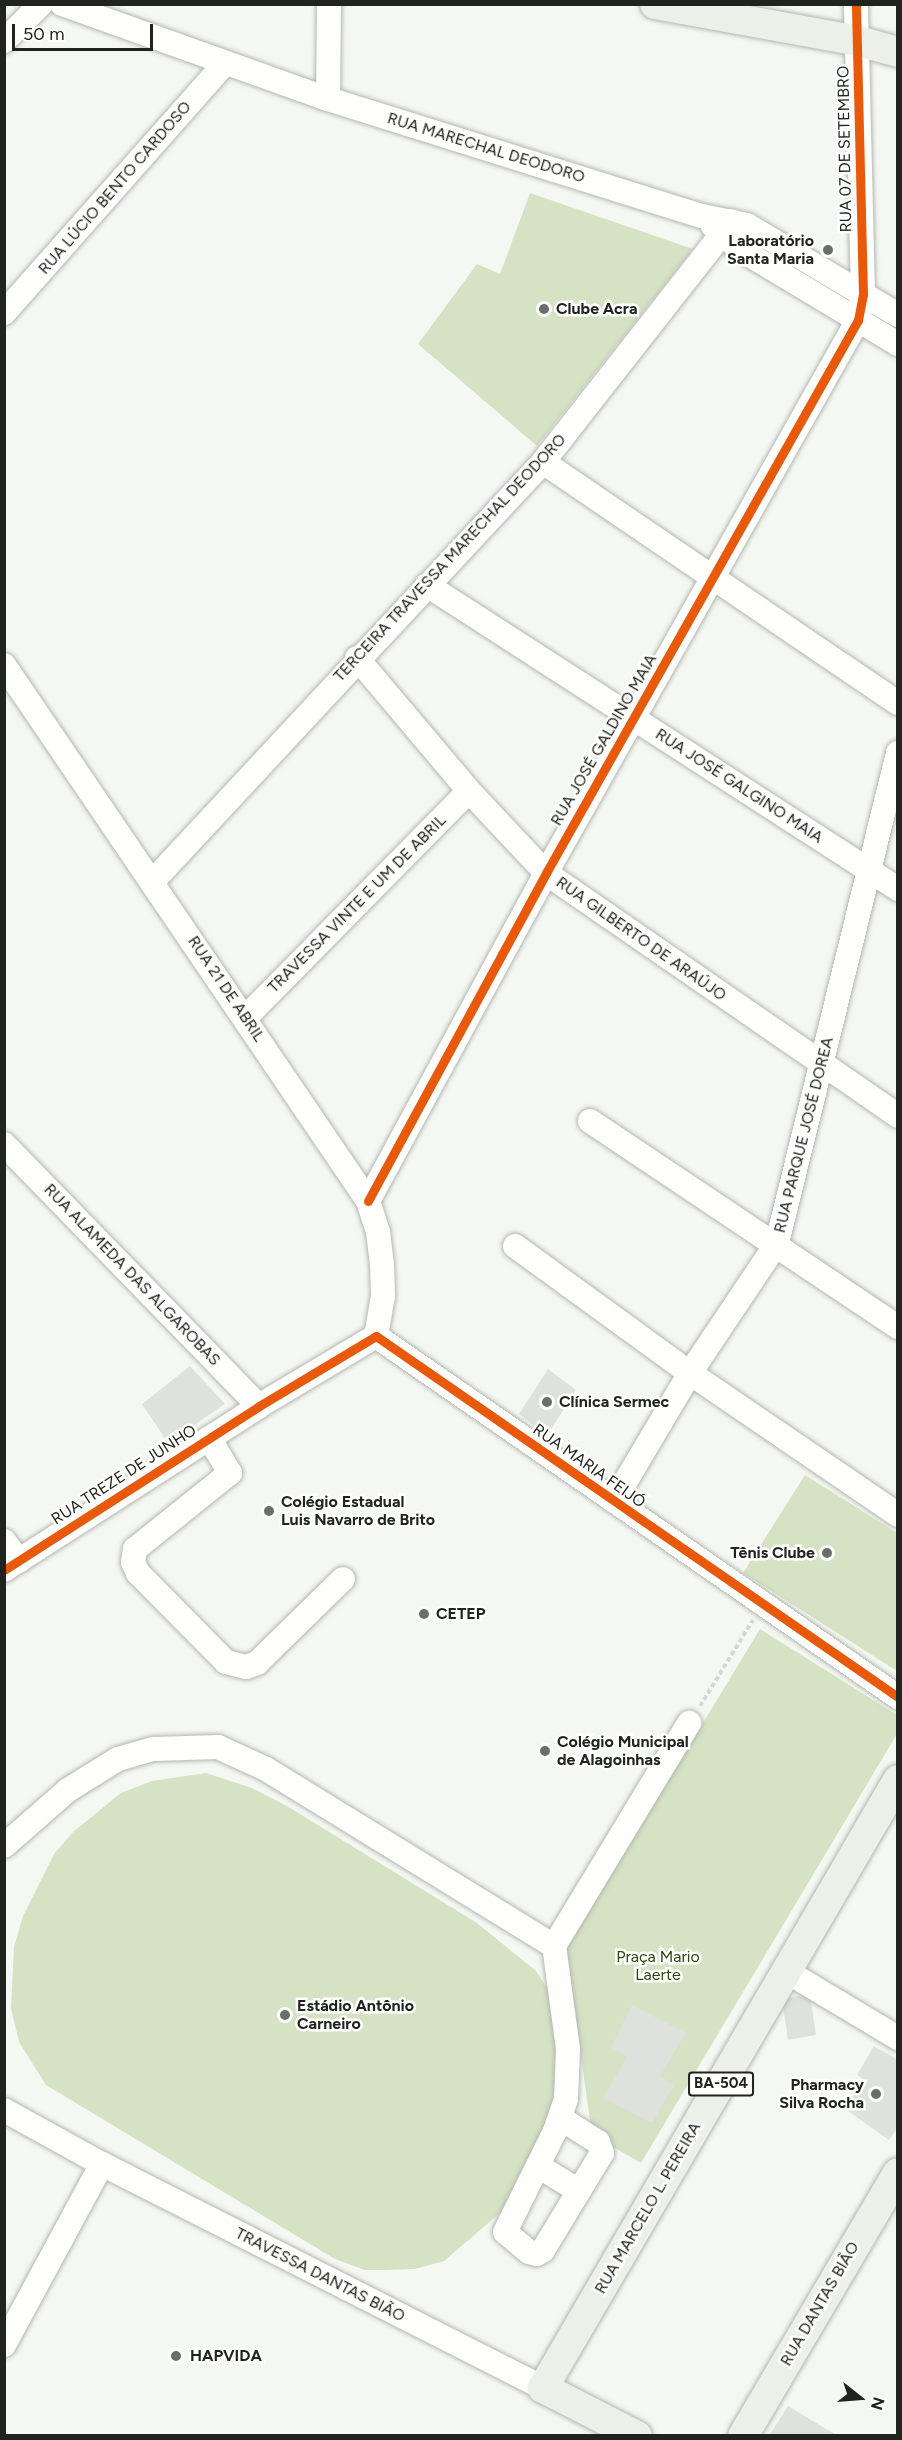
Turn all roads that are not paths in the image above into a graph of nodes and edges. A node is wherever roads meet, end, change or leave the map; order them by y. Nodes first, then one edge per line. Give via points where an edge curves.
1 (41, 4) edge
2 (62, 4) edge
3 (329, 4) edge
4 (655, 4) edge
5 (856, 4) edge
6 (4, 41) edge
7 (858, 41) junction
8 (897, 52) edge
9 (225, 63) junction
10 (328, 99) junction
11 (727, 229) junction
12 (863, 294) junction
13 (4, 313) edge
14 (897, 315) edge
15 (858, 320) junction
16 (897, 344) edge
17 (543, 462) junction
18 (713, 578) junction
19 (427, 585) junction
20 (357, 658) junction
21 (8, 683) edge
22 (897, 702) edge
23 (633, 719) junction
24 (897, 753) edge
25 (469, 791) junction
26 (869, 870) junction
27 (546, 873) junction
28 (153, 881) junction
29 (897, 889) edge
30 (246, 1017) junction
31 (823, 1065) junction
32 (897, 1116) edge
33 (590, 1121) dead end
34 (4, 1144) edge
35 (368, 1201) junction
36 (777, 1243) junction
37 (515, 1246) dead end
38 (897, 1327) edge
39 (376, 1336) junction
40 (690, 1373) junction
41 (259, 1406) junction
42 (209, 1438) junction
43 (614, 1501) junction
44 (897, 1515) edge
45 (4, 1541) edge
46 (12, 1566) edge
47 (343, 1579) dead end
48 (897, 1697) edge
49 (689, 1723) road end
50 (897, 1780) edge
51 (4, 1846) edge
52 (554, 1946) junction
53 (786, 1971) junction
54 (897, 2038) edge
55 (4, 2110) edge
56 (560, 2118) junction
57 (102, 2164) junction
58 (538, 2166) junction
59 (897, 2173) edge
60 (579, 2191) junction
61 (4, 2345) edge
62 (543, 2388) junction
63 (637, 2436) edge
64 (743, 2436) edge

1 - 6 street
2 - 9 street, RUA MARECHAL DEODORO
3 - 10 street
4 - 7 main road
5 - 7 street, RUA 07 DE SETEMBRO
7 - 8 main road
7 - 12 street, RUA 07 DE SETEMBRO
9 - 10 street, RUA MARECHAL DEODORO
9 - 13 street, RUA LÚCIO BENTO CARDOSO
10 - 11 street, RUA MARECHAL DEODORO via 702,216
11 - 12 street via 747,225
11 - 15 street
11 - 17 street, TERCEIRA TRAVESSA MARECHAL DEODORO
12 - 14 street
12 - 15 street, RUA JOSÉ GALDINO MAIA
15 - 16 street
15 - 18 street, RUA JOSÉ GALDINO MAIA
17 - 18 street
17 - 19 street, TERCEIRA TRAVESSA MARECHAL DEODORO
18 - 22 street
18 - 23 street, RUA JOSÉ GALDINO MAIA
19 - 20 street, TERCEIRA TRAVESSA MARECHAL DEODORO
19 - 23 street, RUA JOSÉ GALGINO MAIA
20 - 25 street, RUA GILBERTO DE ARAÚJO
20 - 28 street, TERCEIRA TRAVESSA MARECHAL DEODORO
21 - 28 street, RUA 21 DE ABRIL
23 - 26 street, RUA JOSÉ GALGINO MAIA
23 - 27 street, RUA JOSÉ GALDINO MAIA
24 - 26 street, RUA PARQUE JOSÉ DOREA
25 - 27 street, RUA GILBERTO DE ARAÚJO
25 - 30 street, TRAVESSA VINTE E UM DE ABRIL
26 - 29 street
26 - 31 street, RUA PARQUE JOSÉ DOREA
27 - 31 street, RUA GILBERTO DE ARAÚJO
27 - 35 street, RUA JOSÉ GALDINO MAIA
28 - 30 street, RUA 21 DE ABRIL
30 - 35 street, RUA 21 DE ABRIL
31 - 32 street, RUA GILBERTO DE ARAÚJO
31 - 36 street, RUA PARQUE JOSÉ DOREA
33 - 36 street
34 - 41 street, RUA ALAMEDA DAS ALGAROBAS
35 - 39 street, RUA 21 DE ABRIL via 378,1232 382,1265 383,1296
36 - 38 street
36 - 40 street, RUA PARQUE JOSÉ DOREA
37 - 40 street
39 - 41 street
39 - 43 street, RUA MARIA FEIJÓ
40 - 43 street, RUA PARQUE JOSÉ DOREA
40 - 44 street
41 - 42 street, RUA TREZE DE JUNHO
42 - 46 street, RUA TREZE DE JUNHO
42 - 47 street via 230,1473 135,1549 133,1562 138,1573 226,1662 246,1667 257,1663
43 - 48 street, RUA MARIA FEIJÓ
45 - 46 street
49 - 52 street
50 - 53 main road, RUA MARCELO L. PEREIRA / BA-504
51 - 52 street via 68,1790 118,1759 154,1749 218,1748 266,1769
52 - 56 street via 570,2072
53 - 54 street
53 - 62 main road, RUA MARCELO L. PEREIRA / BA-504
55 - 57 street, TRAVESSA DANTAS BIÃO
56 - 58 street
56 - 60 street via 602,2147
57 - 61 street
57 - 62 street, TRAVESSA DANTAS BIÃO
58 - 60 street
58 - 60 street via 505,2232 529,2252 543,2250
59 - 64 main road, RUA DANTAS BIÃO
62 - 63 main road, TRAVESSA DANTAS BIÃO

